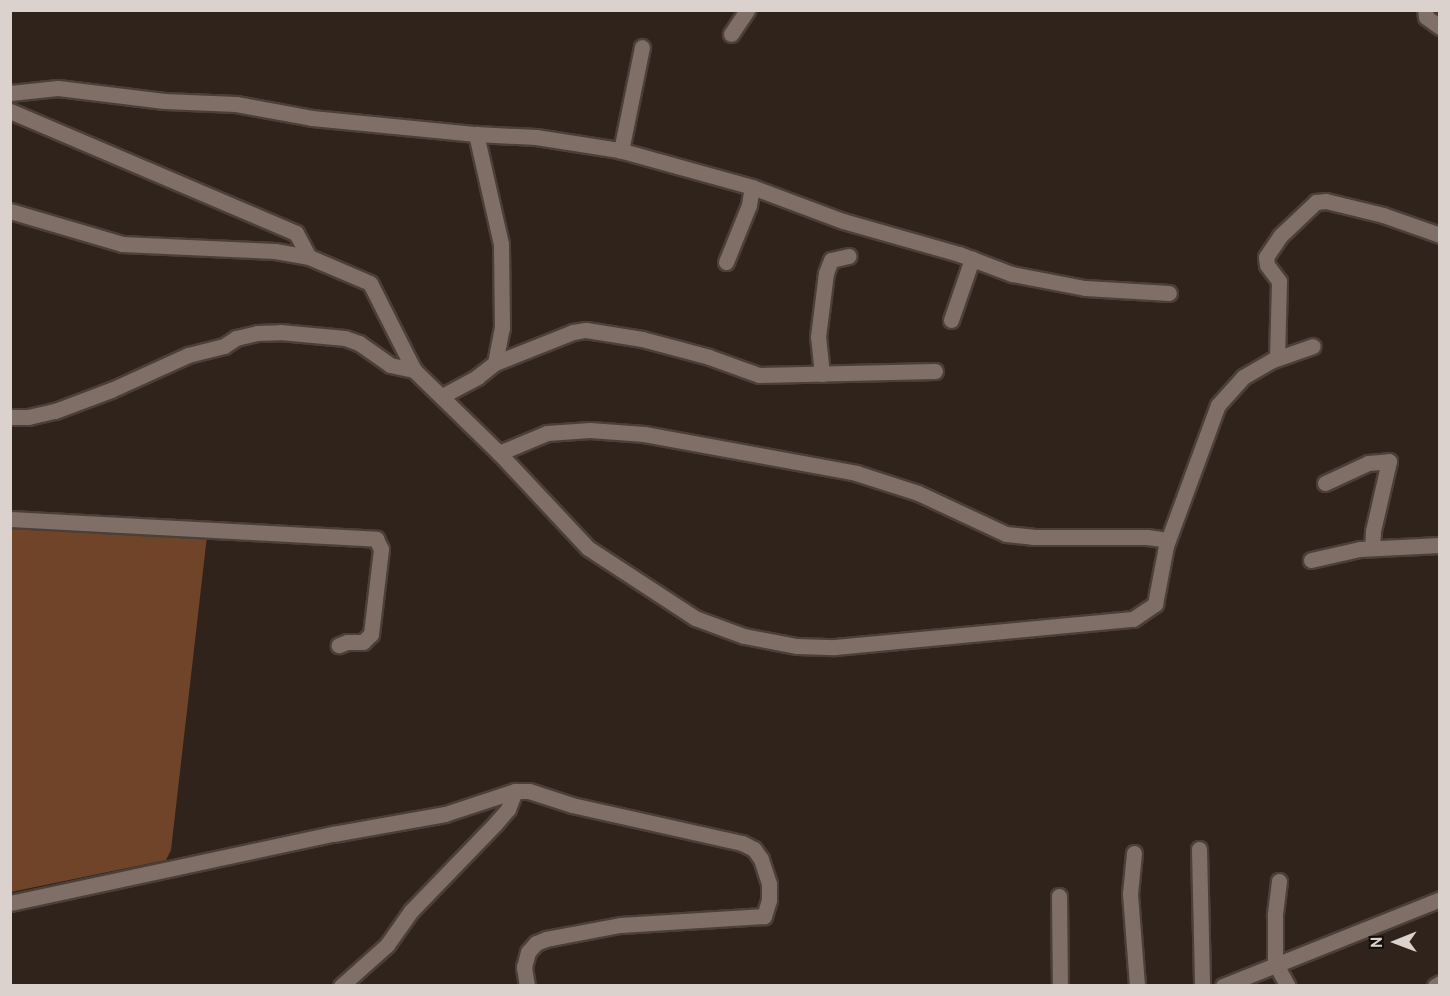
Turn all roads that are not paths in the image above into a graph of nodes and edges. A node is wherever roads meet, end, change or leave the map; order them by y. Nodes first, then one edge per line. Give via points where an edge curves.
1 (747, 10) edge
2 (1425, 10) edge
3 (1440, 27) edge
4 (731, 33) dead end
5 (642, 47) dead end
6 (10, 93) edge
7 (10, 111) edge
8 (476, 134) junction
9 (621, 151) junction
10 (752, 187) junction
11 (10, 211) edge
12 (1440, 235) edge
13 (849, 256) dead end
14 (309, 257) junction
15 (972, 259) junction
16 (726, 262) dead end
17 (1169, 293) dead end
18 (951, 320) dead end
19 (1313, 346) dead end
20 (1277, 358) junction
21 (495, 363) junction
22 (414, 370) junction
23 (935, 371) dead end
24 (822, 374) junction
25 (441, 396) junction
26 (10, 417) edge
27 (500, 453) junction
28 (1324, 483) dead end
29 (10, 519) edge
30 (1168, 540) junction
31 (1440, 545) edge
32 (1372, 548) junction
33 (1311, 560) dead end
34 (339, 645) dead end
35 (515, 791) junction
36 (1199, 849) dead end
37 (1134, 853) dead end
38 (1279, 881) dead end
39 (1059, 896) dead end
40 (1440, 899) edge
41 (10, 903) edge
42 (1275, 963) junction
43 (1440, 983) edge
44 (341, 986) edge
45 (527, 986) edge
46 (1060, 986) edge
47 (1137, 986) edge
48 (1203, 986) edge
49 (1223, 986) edge
50 (1288, 986) edge
51 (1435, 986) edge

1 - 4 street
2 - 3 street via 1426,17
5 - 9 street
6 - 8 street via 58,87
7 - 14 street via 296,233
8 - 9 street via 536,136
8 - 21 street via 501,244 502,328
9 - 10 street
10 - 15 street via 843,221
10 - 16 street via 749,205
11 - 14 street via 122,244 275,251
12 - 20 street via 1383,215 1316,202 1280,236 1266,257 1279,281
13 - 24 street via 831,260 826,273 818,337
14 - 22 street via 370,283
15 - 17 street via 1046,282
15 - 18 street
19 - 20 street
20 - 30 street via 1242,377 1218,405
21 - 24 street via 586,330 642,339 759,375
21 - 25 street
22 - 25 street
22 - 26 street via 390,365 345,338 257,333 188,355 55,411
23 - 24 street
25 - 27 street
27 - 30 street via 547,433 590,430 644,434 855,473 918,493 1006,534
27 - 30 street via 588,548 695,618 744,636 797,646 835,647 1133,619 1155,604
28 - 32 street via 1368,463 1389,461
29 - 34 street via 376,539 381,549 371,634 363,642
31 - 32 street
32 - 33 street
35 - 41 street via 445,814
35 - 44 street via 508,809 495,824 411,911 387,945
35 - 45 street via 529,791 572,805 742,843 754,849 761,859 769,884 764,916 620,925 536,943 528,952 524,967
36 - 48 street
37 - 47 street via 1130,894
38 - 42 street
39 - 46 street
40 - 42 street
42 - 49 street
42 - 50 street
43 - 51 street

